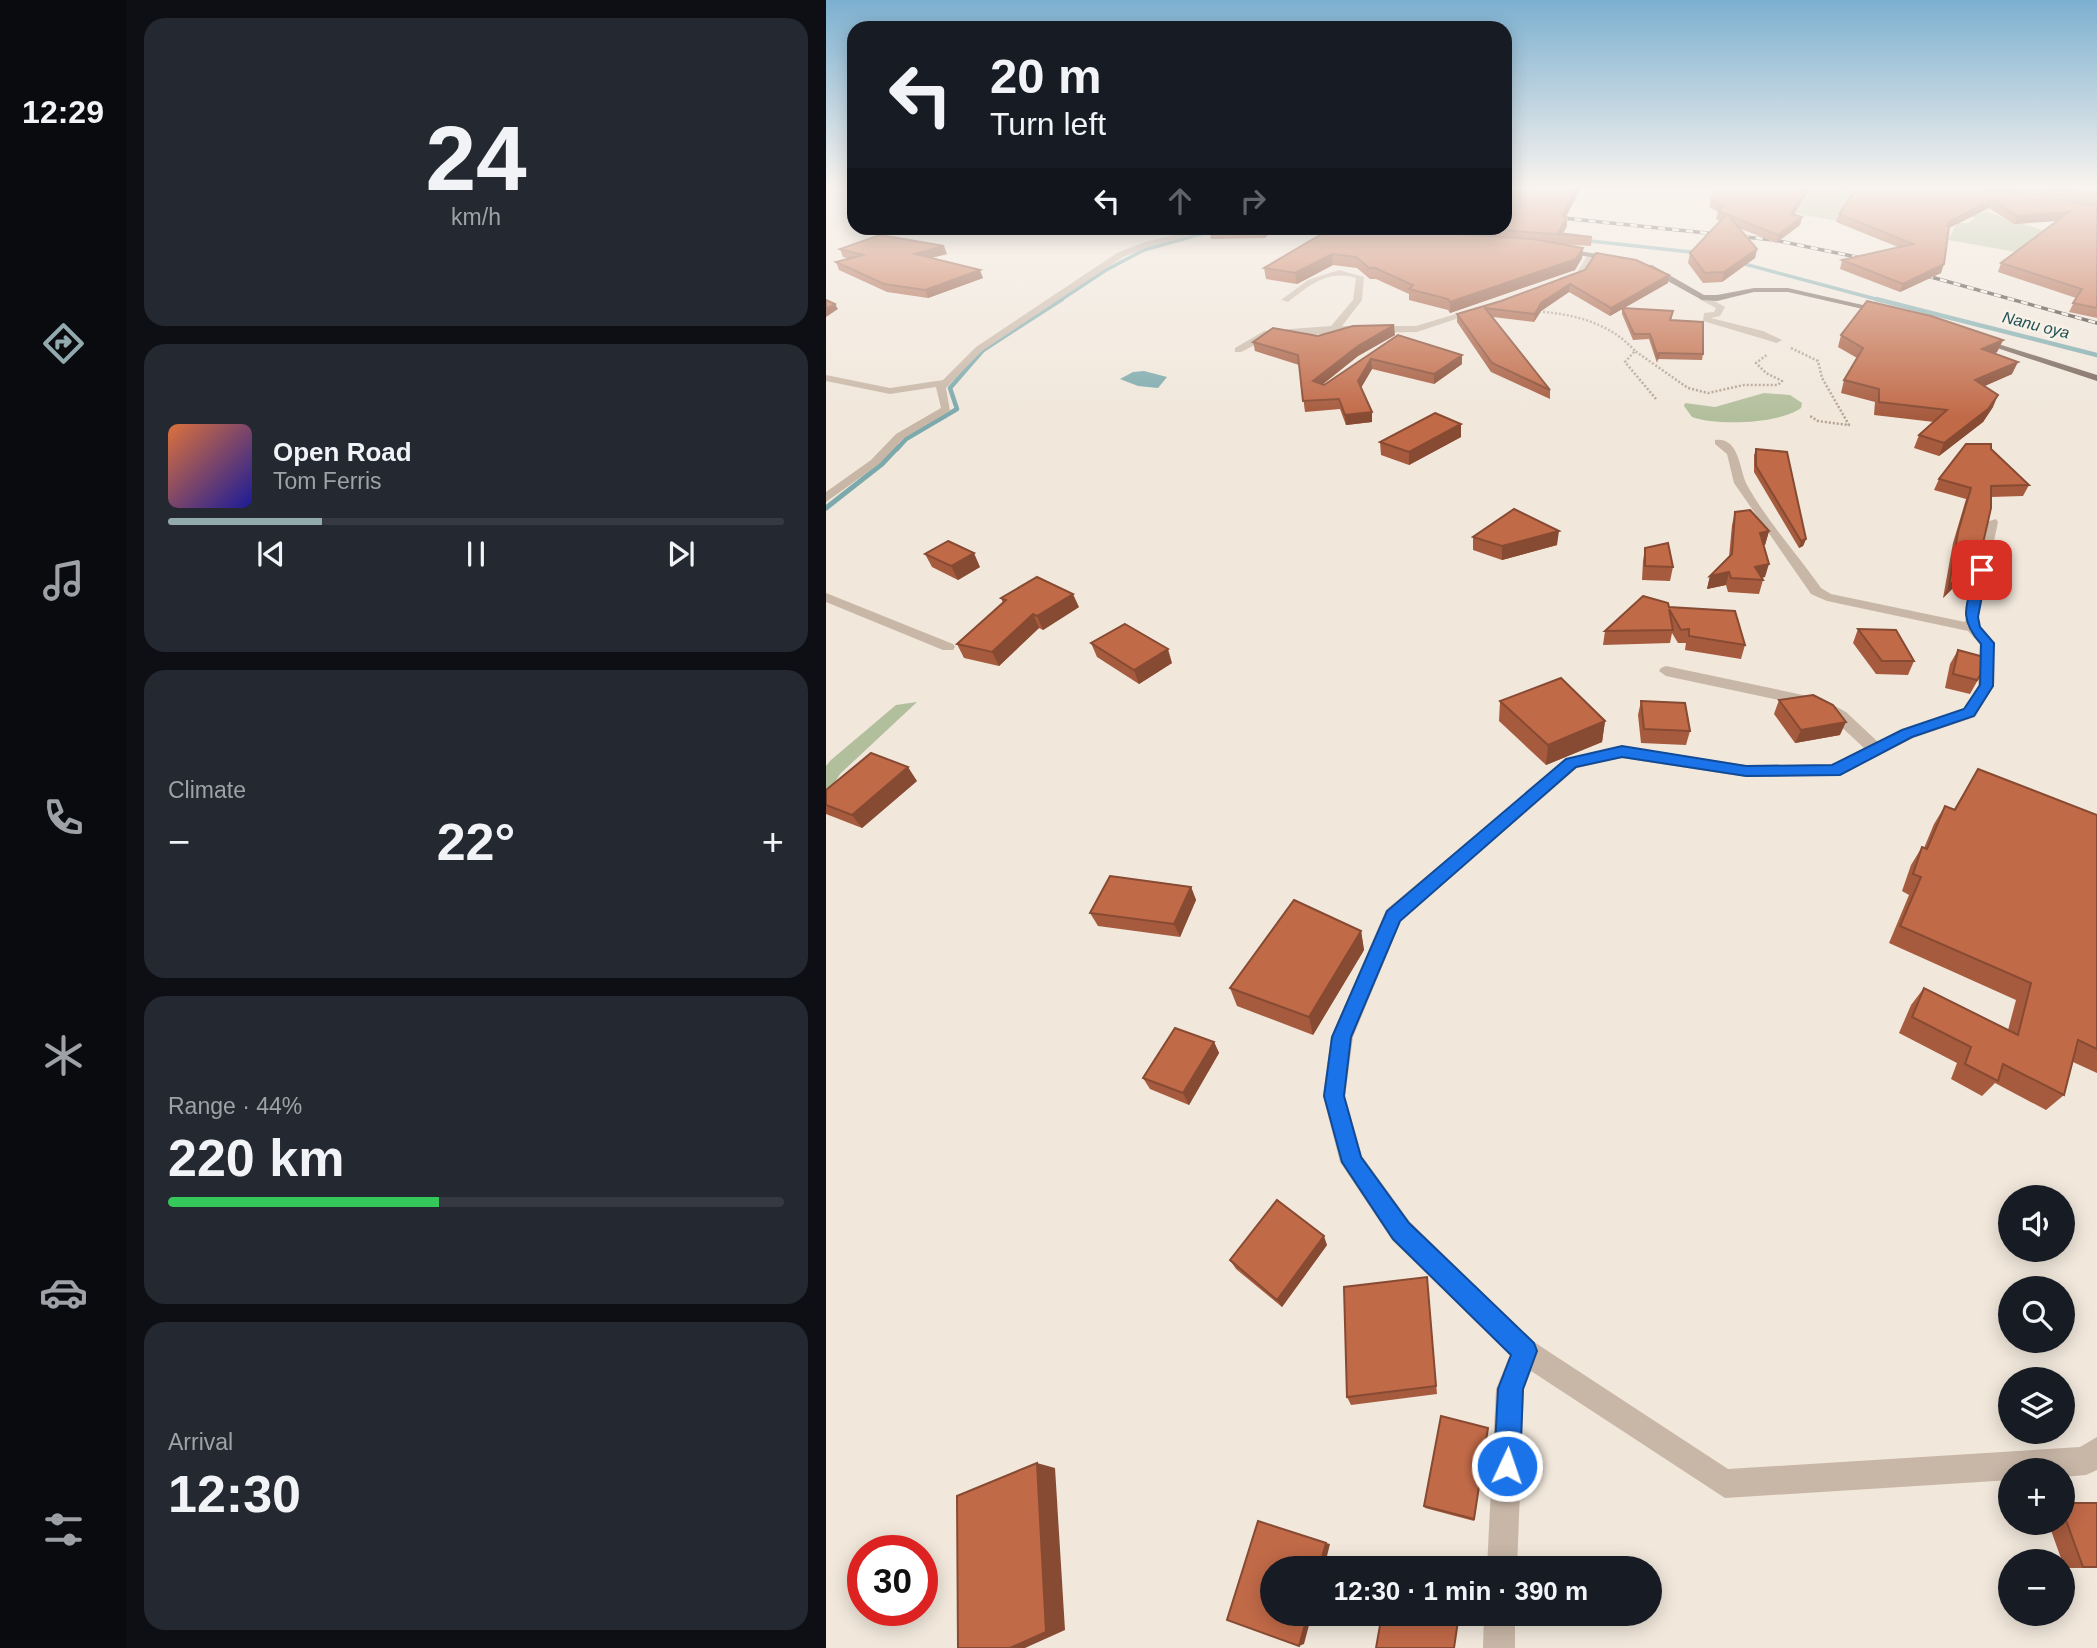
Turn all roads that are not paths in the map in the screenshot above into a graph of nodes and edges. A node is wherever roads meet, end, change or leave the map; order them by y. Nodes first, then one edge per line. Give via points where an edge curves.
1 (1108, 263) edge
2 (1587, 263) edge
3 (1635, 263) edge
4 (1548, 285) edge
5 (1702, 298) junction
6 (1285, 300) dead end
7 (1483, 309) edge
8 (1891, 313) edge
9 (1334, 329) junction
10 (1417, 329) junction
11 (1969, 335) edge
12 (1777, 340) dead end
13 (1389, 343) edge
14 (1238, 350) dead end
15 (826, 378) edge
16 (2097, 378) edge
17 (946, 382) junction
18 (1719, 442) dead end
19 (826, 498) edge
20 (1992, 522) edge
21 (826, 597) edge
22 (1973, 628) junction
23 (948, 647) dead end
24 (1666, 671) dead end
25 (1876, 750) junction
26 (1525, 1351) junction
27 (2097, 1451) edge
28 (1503, 1556) edge
29 (1500, 1626) edge
30 (1499, 1648) edge

1 - 17 street via 979,349
2 - 4 street via 1580,274
3 - 5 main road via 1658,270
5 - 8 main road via 1788,290
5 - 12 street via 1721,307 1706,319
6 - 9 street via 1308,281 1324,275 1360,277 1361,295 1355,307
7 - 10 street
9 - 10 street
9 - 14 street via 1264,334
10 - 13 street
11 - 16 main road
15 - 17 street via 890,391
17 - 19 street via 941,387 946,409 900,436 875,462
18 - 22 street via 1732,453 1740,483 1816,591
20 - 22 street via 1971,617
21 - 23 street
22 - 25 street via 1987,643 1986,686 1969,713
24 - 25 street via 1816,703 1840,716
25 - 26 street via 1835,771 1746,771 1622,752 1572,763 1393,916 1342,1037 1334,1096 1352,1162 1401,1231
26 - 27 street via 1725,1483 2086,1461
26 - 28 street via 1510,1389
29 - 30 street

